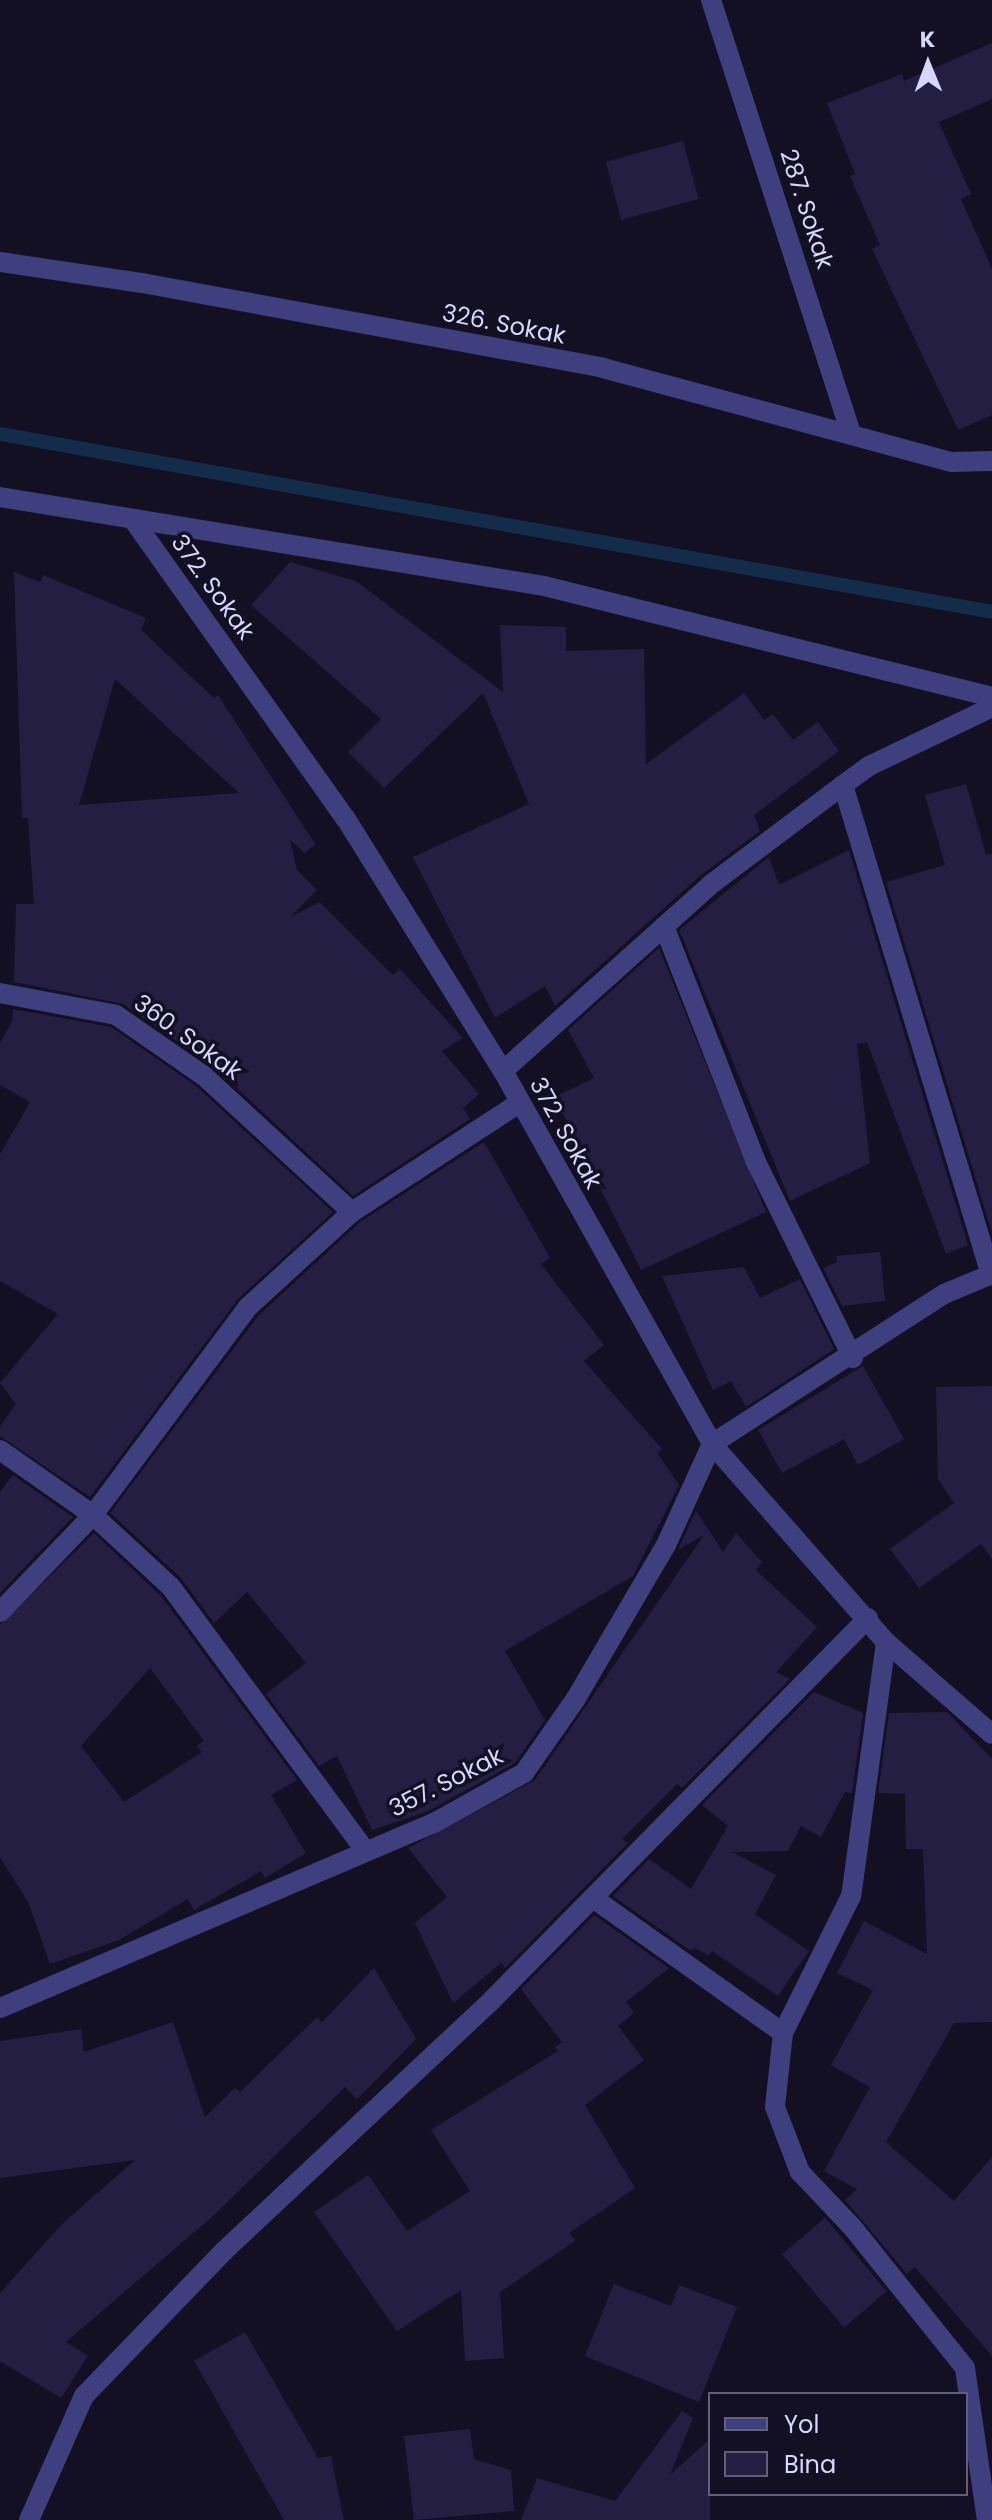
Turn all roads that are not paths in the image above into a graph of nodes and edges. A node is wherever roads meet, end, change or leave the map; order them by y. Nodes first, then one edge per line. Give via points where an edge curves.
1 (711, 0) edge
2 (0, 262) edge
3 (851, 434) junction
4 (992, 461) edge
5 (0, 497) edge
6 (134, 521) junction
7 (992, 697) edge
8 (992, 707) edge
9 (843, 785) junction
10 (664, 926) junction
11 (0, 993) edge
12 (503, 1071) junction
13 (519, 1103) junction
14 (352, 1212) junction
15 (992, 1275) edge
16 (853, 1358) junction
17 (712, 1444) junction
18 (0, 1450) edge
19 (93, 1515) junction
20 (0, 1612) edge
21 (868, 1618) junction
22 (886, 1642) junction
23 (992, 1734) edge
24 (364, 1849) junction
25 (593, 1898) junction
26 (0, 2008) edge
27 (783, 2033) junction
28 (29, 2520) edge
29 (987, 2520) edge

1 - 3 street, 287. Sokak
2 - 3 street, 326. Sokak via 603,368
3 - 4 street, 326. Sokak via 952,462
5 - 6 street
6 - 7 street via 544,586
6 - 12 street, 372. Sokak via 346,819
8 - 9 street via 869,766
9 - 10 street
9 - 15 street
10 - 12 street
10 - 16 street via 755,1160
11 - 14 street, 360. Sokak via 116,1015 204,1076
12 - 13 street, 372. Sokak
13 - 14 street
13 - 17 street, 372. Sokak
14 - 19 street via 248,1307
15 - 16 street via 944,1294
16 - 17 street
17 - 21 street, 372. Sokak
17 - 24 street, 357. Sokak via 666,1545 575,1700 524,1773 434,1823
18 - 19 street
19 - 20 street
19 - 24 street via 171,1587
21 - 22 street, 372. Sokak
21 - 25 street
22 - 23 street, 372. Sokak
22 - 27 street via 851,1896
24 - 26 street, 357. Sokak
25 - 27 street
25 - 28 street via 224,2251 84,2396
27 - 29 street via 775,2107 800,2172 853,2228 965,2368

